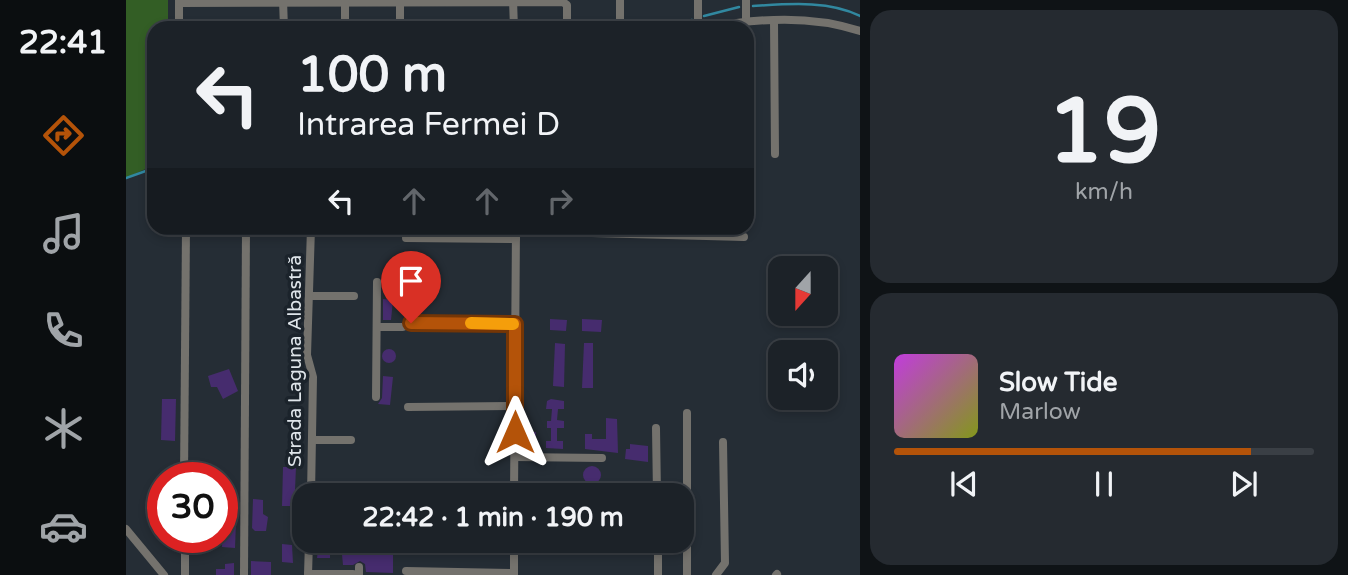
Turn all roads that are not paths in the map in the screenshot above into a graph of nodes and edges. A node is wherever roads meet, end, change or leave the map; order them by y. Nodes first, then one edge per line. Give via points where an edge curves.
1 (620, 0) edge
2 (698, 0) edge
3 (746, 0) edge
4 (179, 1) edge
5 (283, 1) edge
6 (400, 1) edge
7 (513, 1) edge
8 (345, 2) junction
9 (179, 21) edge
10 (284, 21) edge
11 (345, 21) edge
12 (400, 21) edge
13 (514, 21) edge
14 (567, 21) edge
15 (621, 21) edge
16 (698, 21) edge
17 (746, 21) edge
18 (774, 21) junction
19 (754, 22) edge
20 (860, 31) edge
21 (775, 154) dead end
22 (186, 235) edge
23 (246, 235) edge
24 (311, 235) edge
25 (472, 235) edge
26 (516, 235) edge
27 (637, 235) edge
28 (697, 236) joint
29 (744, 237) dead end
30 (406, 238) dead end
31 (377, 282) dead end
32 (310, 296) junction
33 (354, 296) dead end
34 (515, 324) junction
35 (377, 327) junction
36 (376, 397) dead end
37 (515, 406) junction
38 (408, 407) dead end
39 (687, 413) dead end
40 (656, 428) dead end
41 (312, 440) junction
42 (351, 440) dead end
43 (723, 442) dead end
44 (514, 457) junction
45 (602, 458) dead end
46 (184, 462) edge
47 (311, 483) edge
48 (514, 483) edge
49 (657, 483) edge
50 (126, 529) edge
51 (184, 553) edge
52 (309, 553) edge
53 (514, 553) edge
54 (658, 553) edge
55 (406, 571) dead end
56 (357, 572) edge
57 (514, 574) edge
58 (163, 575) edge
59 (185, 575) edge
60 (244, 575) edge
61 (309, 575) edge
62 (658, 575) edge
63 (687, 575) edge
64 (716, 575) edge

1 - 15 street
2 - 16 street
3 - 17 street
4 - 5 street
4 - 9 street
5 - 8 street
5 - 10 street
6 - 7 street
6 - 8 street
6 - 12 street
7 - 13 street
7 - 14 street via 564,2
8 - 11 street
18 - 19 street
18 - 20 street via 831,24
18 - 21 street
22 - 46 street
23 - 60 street
24 - 32 street, Strada Laguna Albastră
25 - 30 street
26 - 34 street
27 - 28 street
28 - 29 street
31 - 35 street
32 - 33 street
32 - 41 street, Strada Laguna Albastră via 307,355 313,377
34 - 35 street
34 - 37 street
35 - 36 street
37 - 38 street
37 - 44 street
39 - 63 street
40 - 49 street
41 - 42 street
41 - 47 street, Strada Laguna Albastră
43 - 64 street via 725,563
44 - 45 street
44 - 48 street
50 - 58 street
51 - 59 street
52 - 61 street
53 - 57 street
54 - 62 street
55 - 57 street
56 - 61 street

